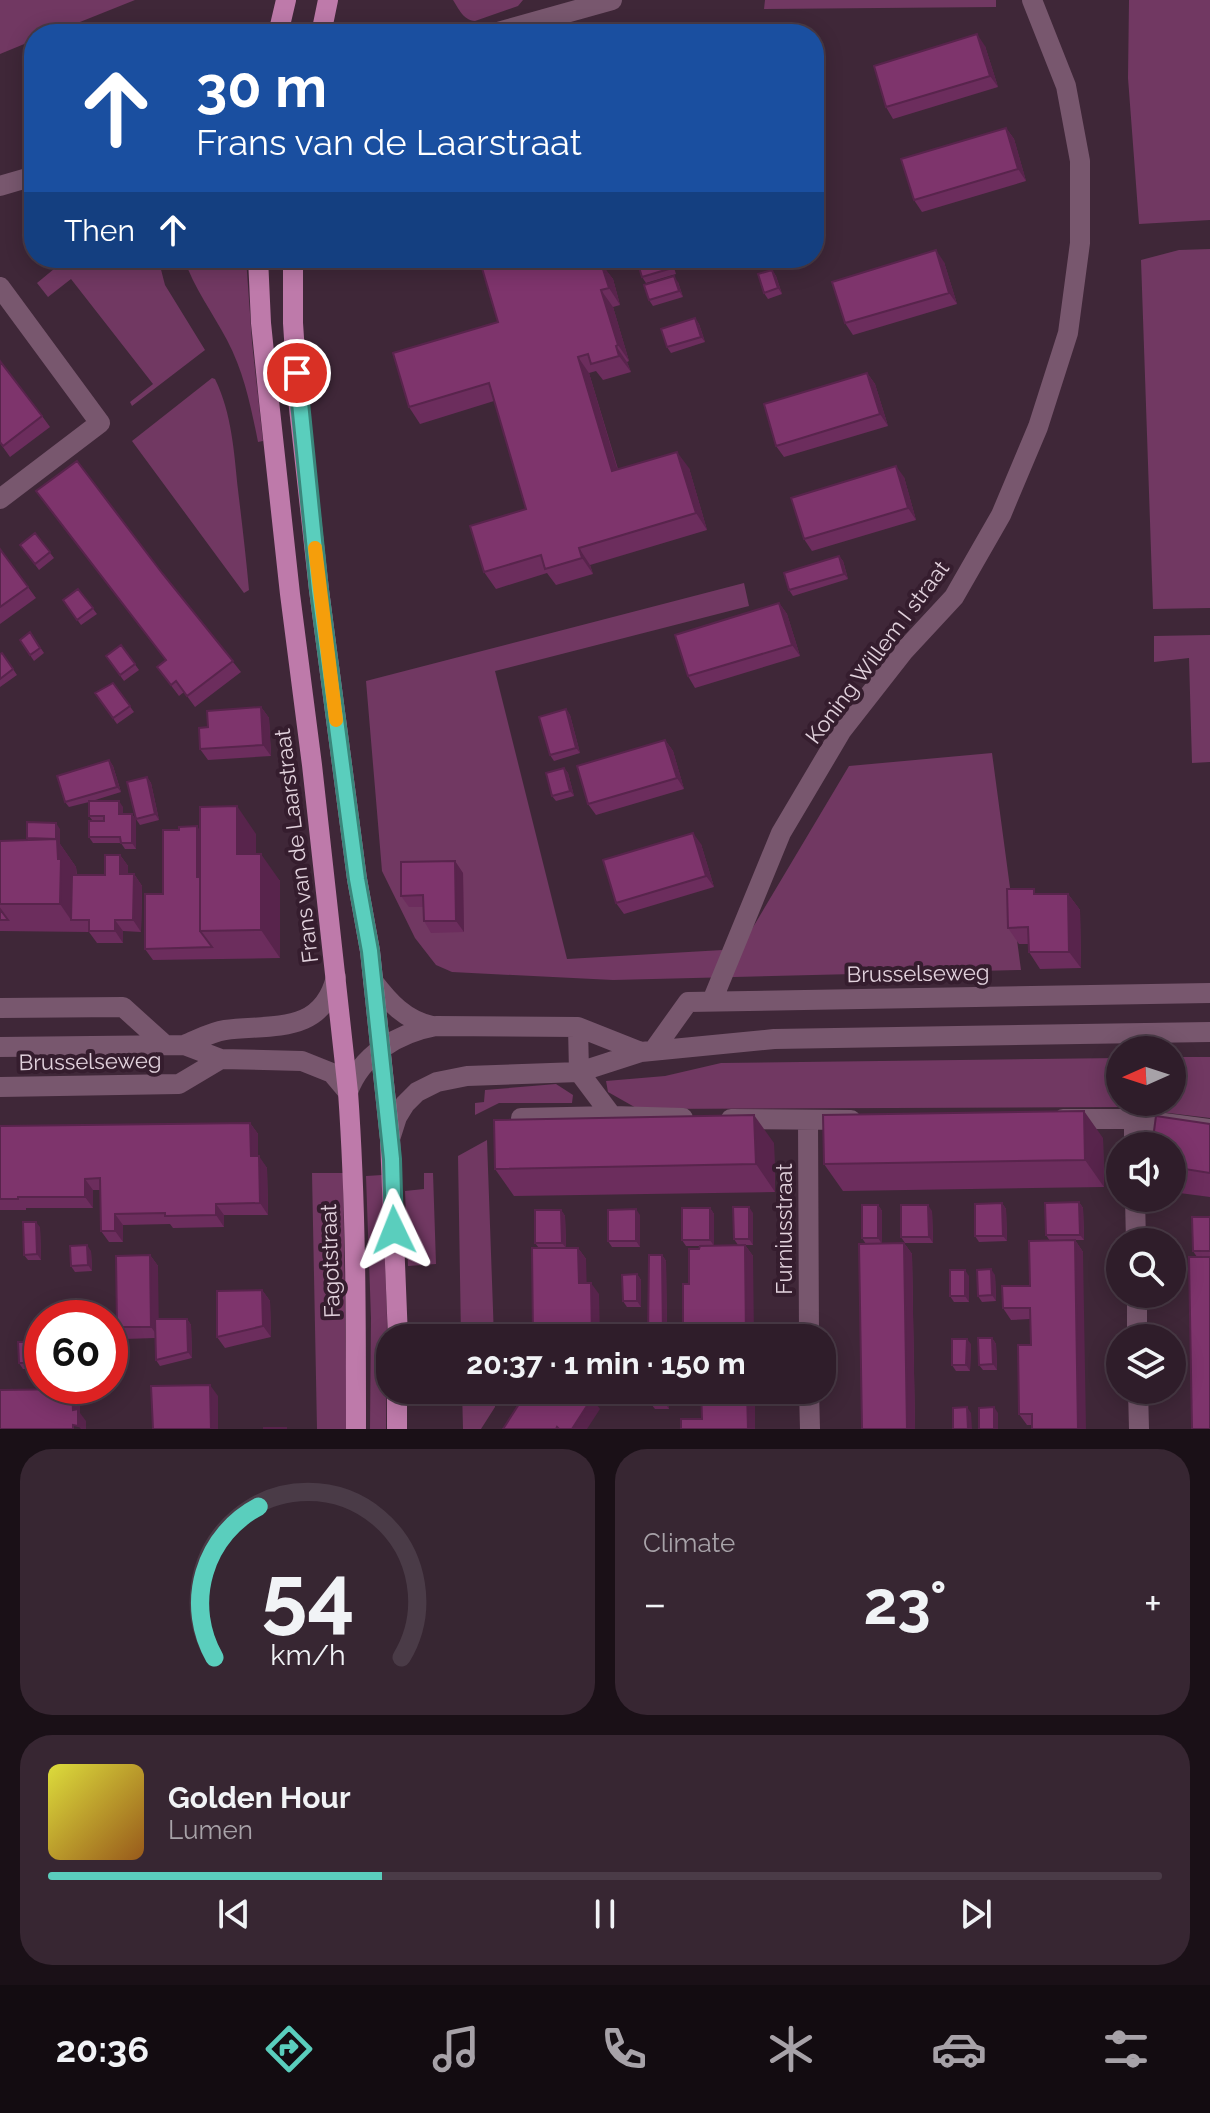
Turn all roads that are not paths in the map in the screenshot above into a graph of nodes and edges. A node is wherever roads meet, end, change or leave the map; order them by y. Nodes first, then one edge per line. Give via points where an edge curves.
1 (286, 0) edge
2 (328, 0) edge
3 (612, 0) edge
4 (1032, 0) edge
5 (556, 8) edge
6 (280, 24) edge
7 (323, 24) edge
8 (516, 24) edge
9 (24, 179) edge
10 (0, 186) edge
11 (258, 268) edge
12 (293, 268) edge
13 (0, 287) edge
14 (0, 499) edge
15 (336, 977) junction
16 (373, 981) junction
17 (1210, 993) edge
18 (712, 1001) junction
19 (0, 1008) edge
20 (436, 1026) junction
21 (578, 1027) junction
22 (1210, 1032) edge
23 (174, 1044) junction
24 (0, 1047) edge
25 (381, 1050) junction
26 (647, 1052) junction
27 (221, 1059) junction
28 (579, 1072) junction
29 (0, 1087) edge
30 (348, 1092) junction
31 (612, 1116) junction
32 (521, 1118) edge
33 (1041, 1119) edge
34 (1134, 1119) junction
35 (870, 1120) edge
36 (808, 1121) junction
37 (1210, 1129) edge
38 (1134, 1132) edge
39 (390, 1139) junction
40 (397, 1324) edge
41 (809, 1324) edge
42 (397, 1404) edge
43 (809, 1404) edge
44 (1138, 1404) edge
45 (356, 1429) edge
46 (397, 1429) edge
47 (810, 1429) edge
48 (1139, 1429) edge

1 - 6 main road
2 - 7 main road
3 - 5 street
4 - 18 street, Koning Willem I straat via 1066,86 1080,161 1080,243 1068,333 1038,427 1001,515 954,597 842,730 781,833
5 - 8 street
9 - 10 street
11 - 15 main road, Frans van de Laarstraat via 290,594
12 - 16 main road via 298,399 319,590
13 - 14 street via 100,423
15 - 23 street, Brusselseweg via 326,1002 301,1022 221,1031
15 - 30 main road, Frans van de Laarstraat
16 - 20 street via 400,1011
16 - 25 main road
17 - 18 street, Brusselseweg
18 - 26 street, Brusselseweg via 688,1002
19 - 23 street, Brusselseweg via 123,1007
20 - 21 street
20 - 25 street via 405,1034
21 - 26 street
21 - 28 street
22 - 26 street via 774,1039
23 - 24 street, Brusselseweg
23 - 27 street, Brusselseweg
25 - 30 street via 359,1068
25 - 39 main road
26 - 28 street
27 - 29 street, Brusselseweg via 179,1084
27 - 30 street, Brusselseweg via 302,1061 332,1073
28 - 31 street
28 - 39 street via 437,1082 405,1104
30 - 45 main road, Fagotstraat
31 - 32 street
31 - 36 street
33 - 34 street
34 - 37 street
34 - 38 street
35 - 36 street
36 - 41 street, Furniusstraat
39 - 40 main road
42 - 46 main road
43 - 47 street
44 - 48 street

